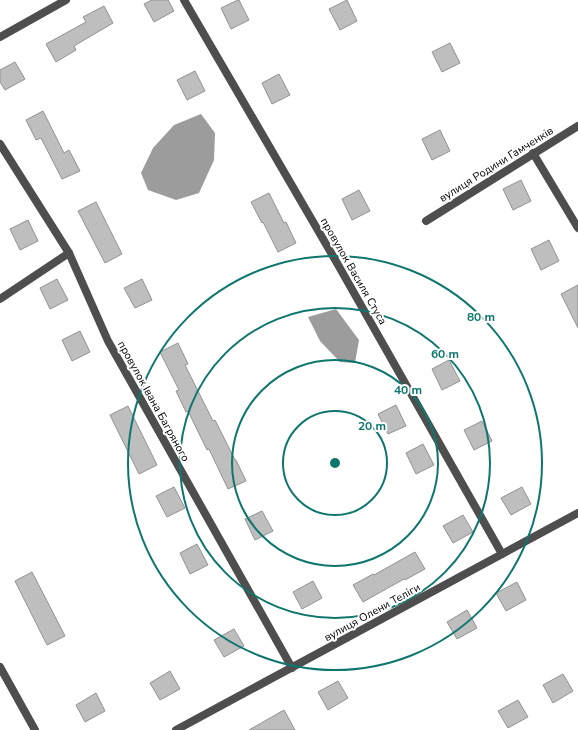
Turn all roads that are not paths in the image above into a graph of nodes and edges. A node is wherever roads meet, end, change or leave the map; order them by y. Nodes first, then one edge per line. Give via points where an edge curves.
1 (66, 0) edge
2 (184, 0) edge
3 (0, 37) edge
4 (578, 126) edge
5 (0, 144) edge
6 (533, 153) junction
7 (426, 221) dead end
8 (578, 228) edge
9 (69, 253) junction
10 (0, 298) edge
11 (578, 513) edge
12 (502, 554) junction
13 (0, 667) edge
14 (292, 668) junction
15 (35, 730) edge
16 (176, 730) edge

1 - 3 street
2 - 12 street, провулок Василя Стуса
4 - 6 street, вулиця Родини Гамченків
5 - 9 street, провулок Івана Багряного
6 - 7 street, вулиця Родини Гамченків
6 - 8 street
9 - 10 street
9 - 14 street, провулок Івана Багряного via 108,341
11 - 12 street, вулиця Олени Теліги
12 - 14 street, вулиця Олени Теліги
13 - 15 street
14 - 16 street, вулиця Олени Теліги

